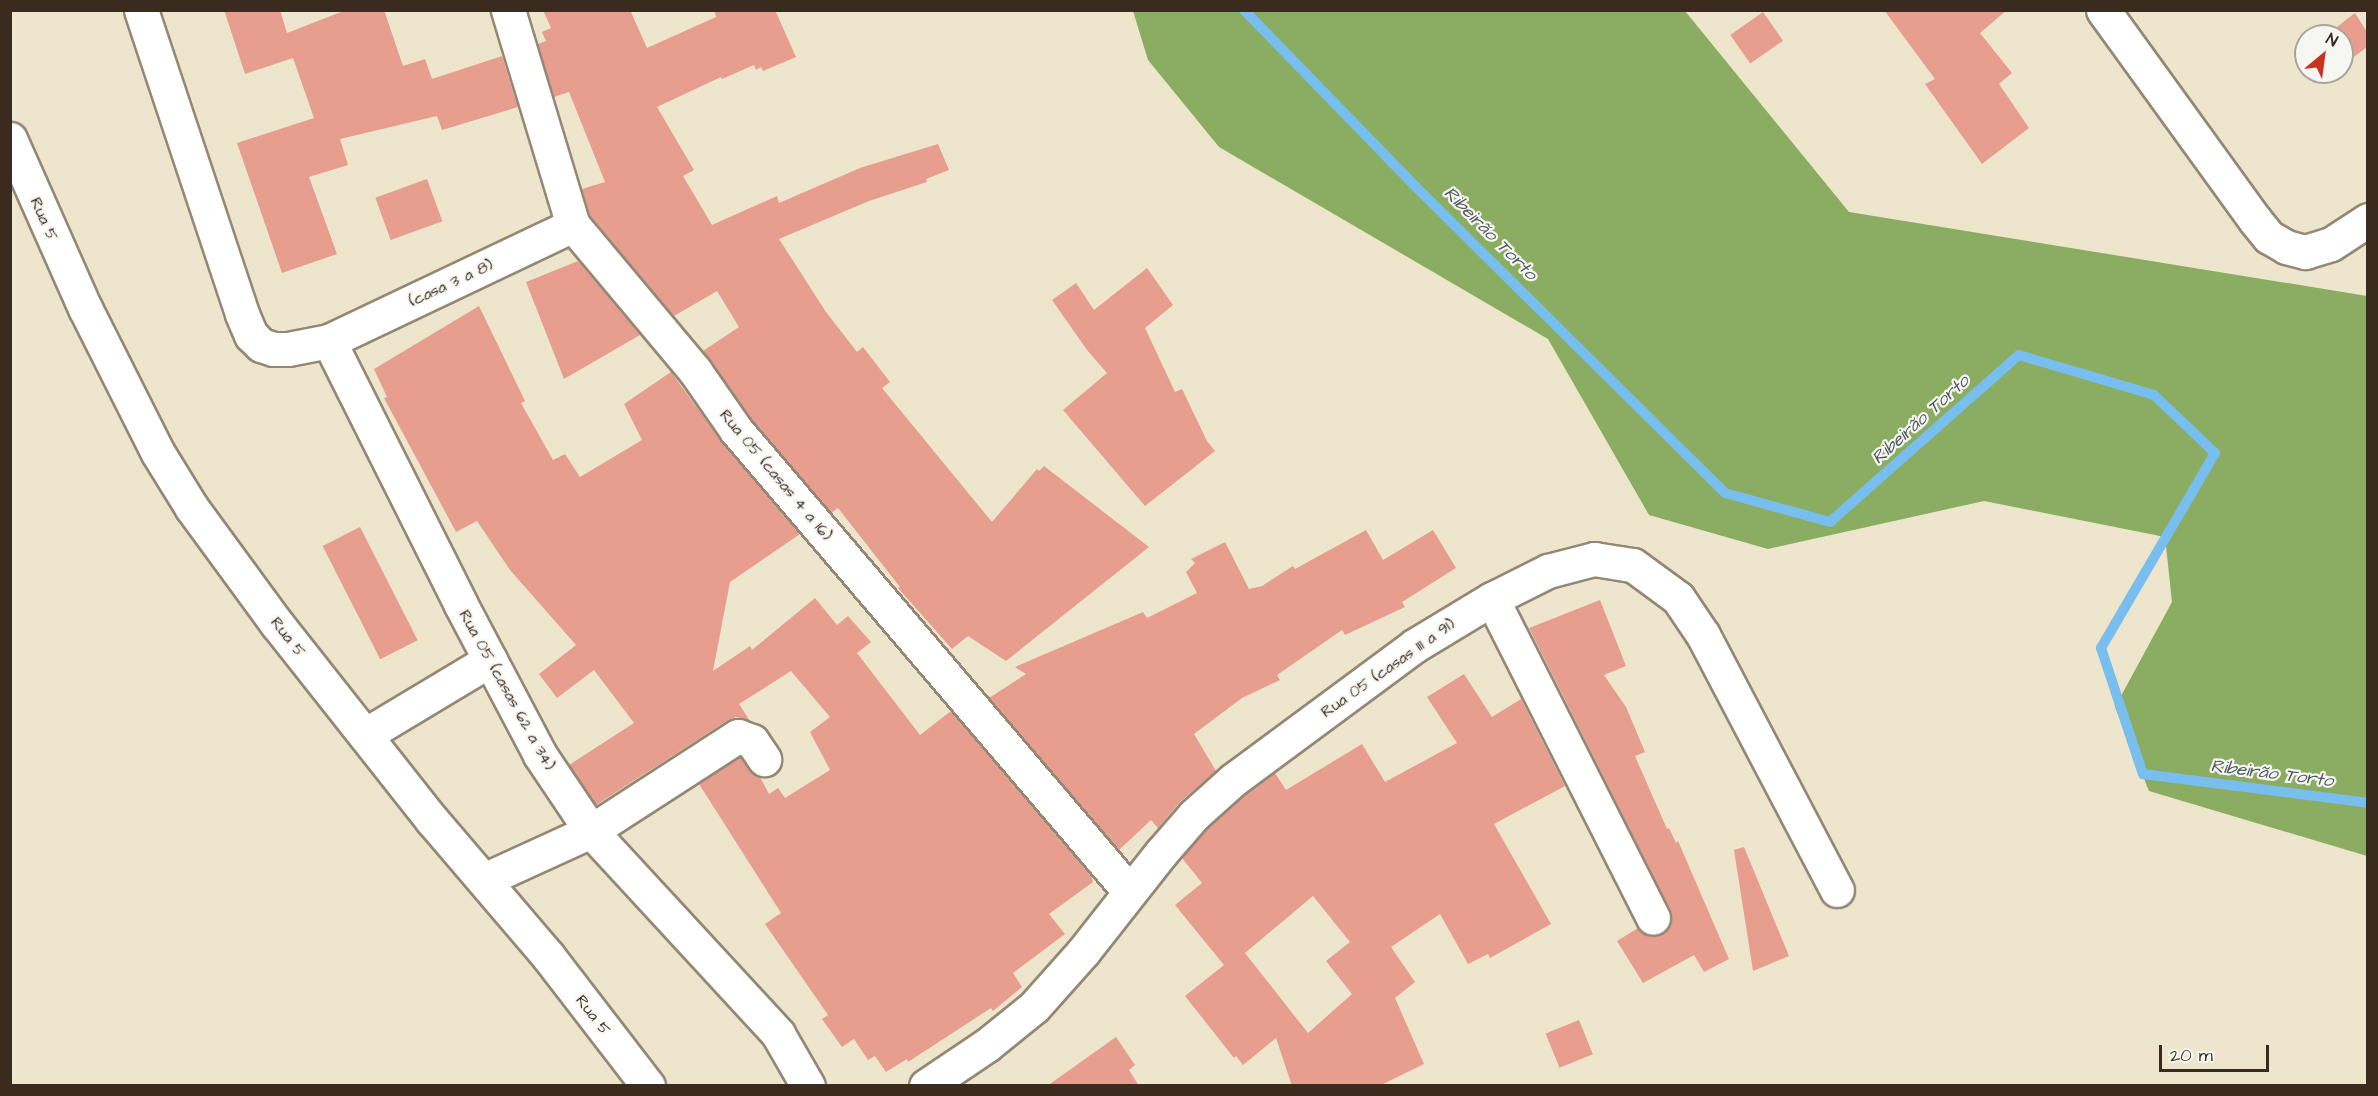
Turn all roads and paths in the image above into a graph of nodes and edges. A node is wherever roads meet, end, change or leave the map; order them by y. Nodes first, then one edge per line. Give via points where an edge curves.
1 (141, 10) edge
2 (508, 10) edge
3 (2103, 10) edge
4 (10, 139) edge
5 (2367, 220) edge
6 (573, 225) junction
7 (330, 341) junction
8 (1492, 599) junction
9 (490, 660) junction
10 (365, 735) junction
11 (764, 759) dead end
12 (591, 831) junction
13 (484, 880) junction
14 (1837, 890) dead end
15 (1130, 891) junction
16 (1653, 918) dead end
17 (647, 1084) edge
18 (808, 1086) edge
19 (926, 1086) edge

1 - 7 street, (casa 3 a 8) via 251,335 261,345 273,349
2 - 6 street, Rua 05 (casas 4 a 16)
3 - 5 street via 2270,237 2286,248 2305,252 2331,244
4 - 10 street, Rua 5 via 85,308 158,453 192,508 277,624
6 - 7 street, (casa 3 a 8)
6 - 15 street, Rua 05 (casas 4 a 16) via 695,371 736,430
7 - 9 street, Rua 05 (casas 62 a 34)
8 - 14 street, Rua 05 (casas 111 a 91) via 1548,571 1594,559 1633,565 1678,598 1703,635
8 - 15 street, Rua 05 (casas 111 a 91) via 1414,646 1233,780 1194,815
8 - 16 street
9 - 10 street
9 - 12 street, Rua 05 (casas 62 a 34) via 540,755
10 - 13 street, Rua 5
11 - 12 street via 752,741 738,736
12 - 13 street
12 - 18 street, Rua 05 (casas 62 a 34) via 778,1034
13 - 17 street, Rua 5
15 - 19 street, Rua 05 (casas 111 a 91) via 1035,1007

